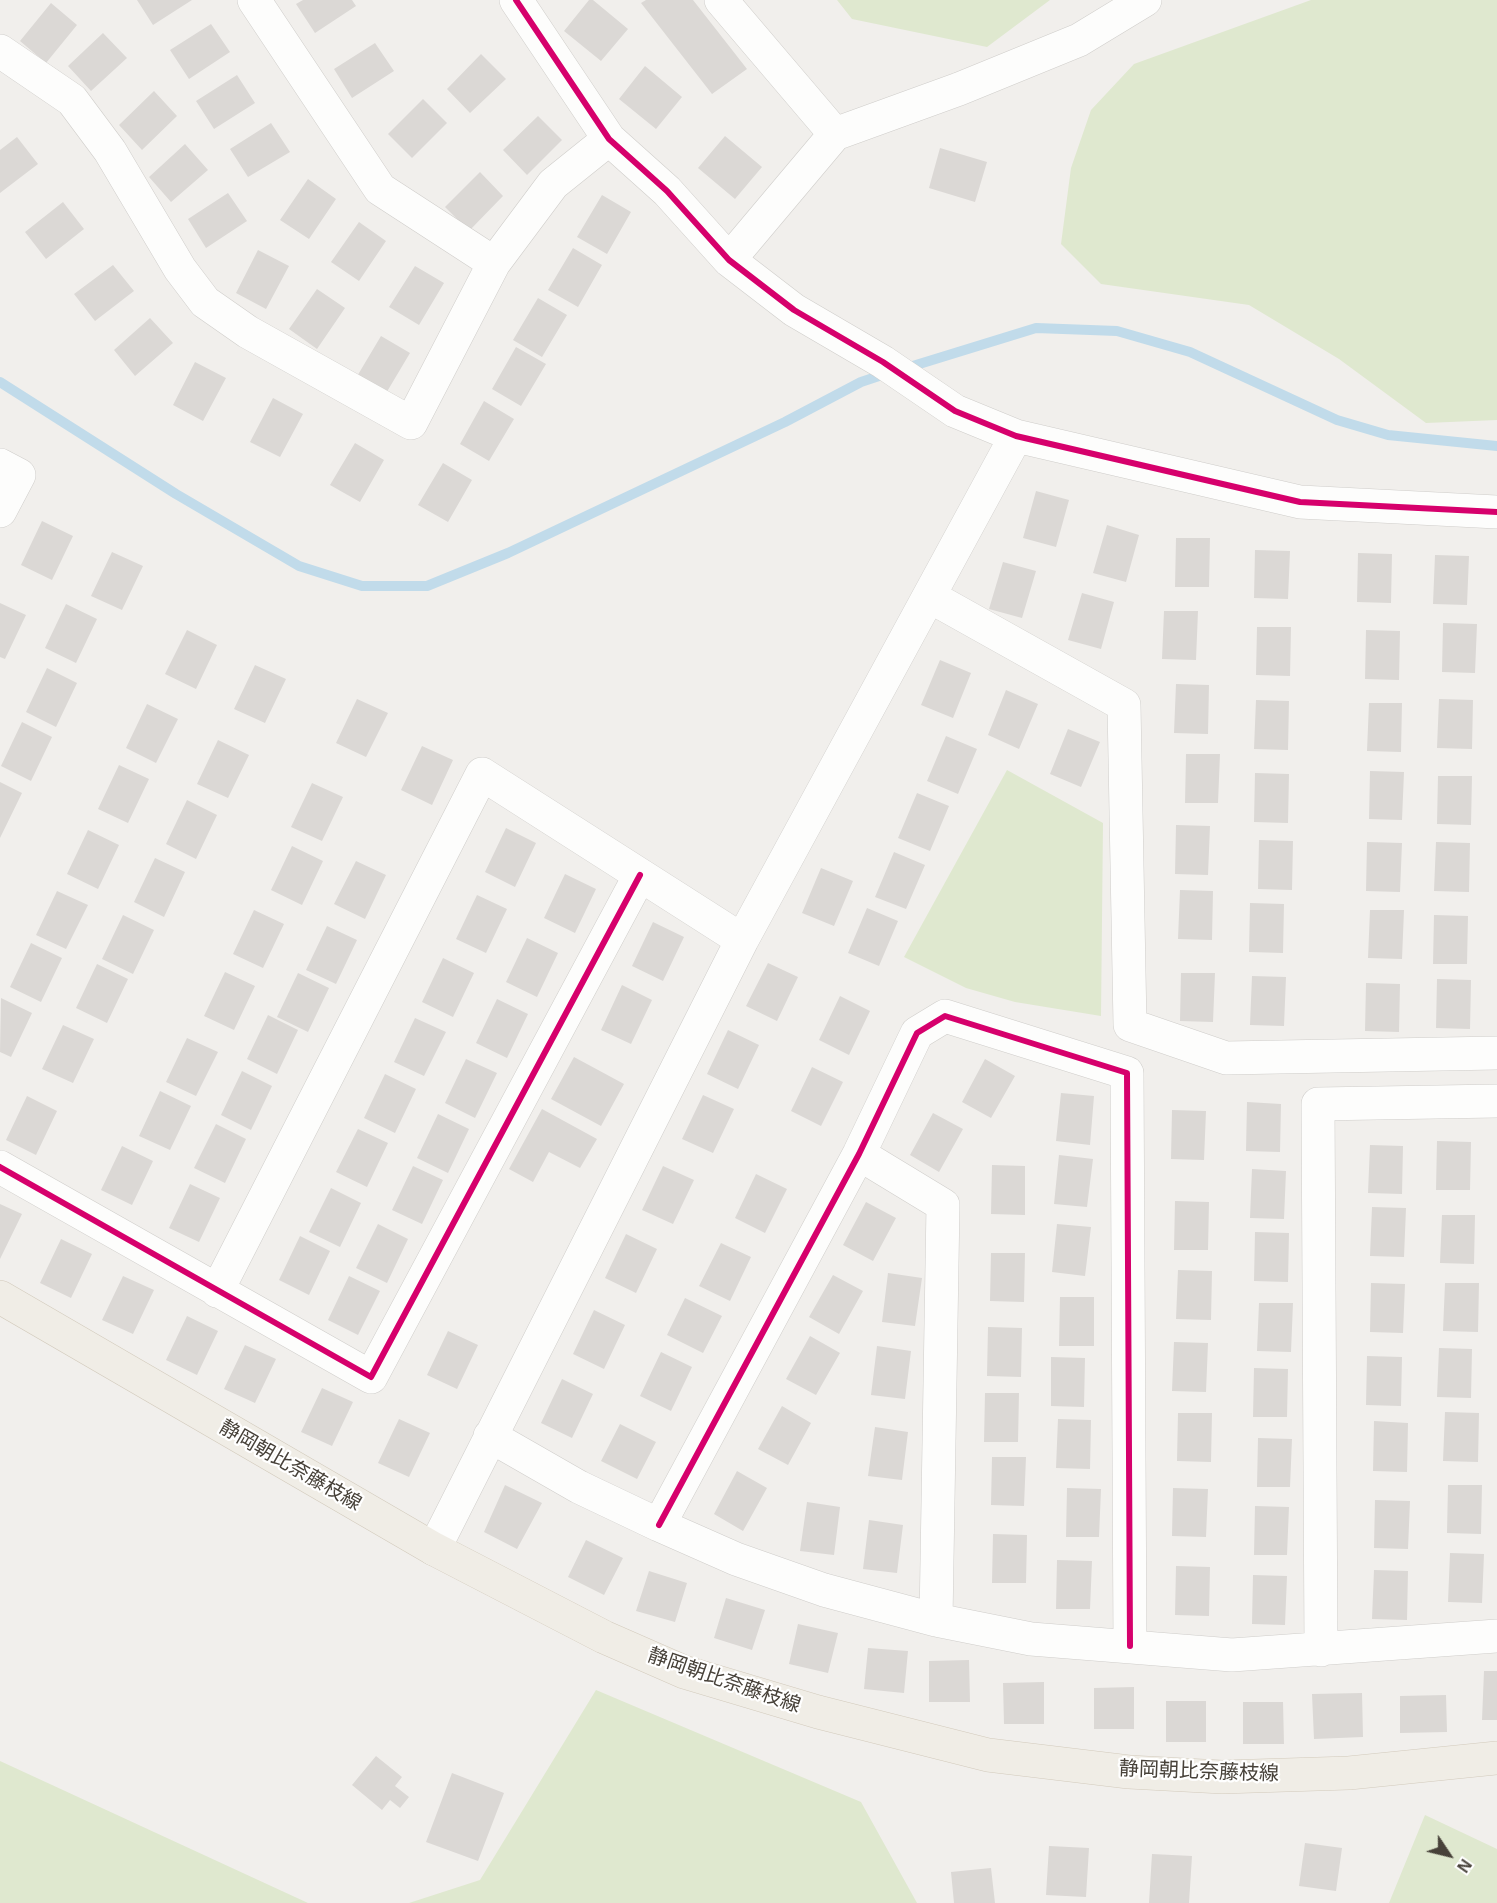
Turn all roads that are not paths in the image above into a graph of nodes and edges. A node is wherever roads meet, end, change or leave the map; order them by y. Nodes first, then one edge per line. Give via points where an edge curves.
1 (254, 0) edge
2 (516, 0) edge
3 (721, 0) edge
4 (1145, 0) edge
5 (0, 51) edge
6 (835, 134) junction
7 (609, 139) junction
8 (729, 260) junction
9 (494, 263) junction
10 (1016, 436) junction
11 (0, 465) edge
12 (0, 511) edge
13 (1497, 512) edge
14 (929, 596) junction
15 (640, 875) junction
16 (742, 940) junction
17 (1497, 1053) edge
18 (1497, 1101) edge
19 (859, 1154) junction
20 (0, 1167) edge
21 (217, 1291) junction
22 (0, 1298) edge
23 (490, 1436) junction
24 (659, 1526) junction
25 (434, 1549) junction
26 (936, 1620) junction
27 (1497, 1636) edge
28 (1130, 1646) junction
29 (1321, 1650) junction
30 (1497, 1758) edge

1 - 9 street via 380,189
2 - 7 street
3 - 6 street
4 - 6 street via 1078,40
5 - 9 street via 72,100 110,151 180,269 205,302 248,332 411,423
6 - 8 street
7 - 8 street via 667,191
7 - 9 street via 553,184
8 - 10 street via 794,310 884,362 955,411
10 - 13 street via 1300,502
10 - 14 street
11 - 12 street via 19,475
14 - 16 street
14 - 17 street via 1124,705 1130,1025 1226,1058
15 - 16 street
15 - 21 street via 371,1377
15 - 21 street via 482,774
16 - 23 street
18 - 29 street via 1318,1104
19 - 24 street
19 - 26 street via 943,1205
19 - 28 street via 917,1033 945,1016 1127,1073
20 - 21 street
22 - 25 main road, 静岡朝比奈藤枝線
23 - 24 street via 579,1487
23 - 25 street
24 - 26 street via 824,1590
25 - 30 main road, 静岡朝比奈藤枝線 via 604,1637 684,1672 818,1712 988,1755 1129,1772 1222,1777 1349,1773
26 - 28 street via 1031,1639
27 - 29 street
28 - 29 street via 1232,1655

